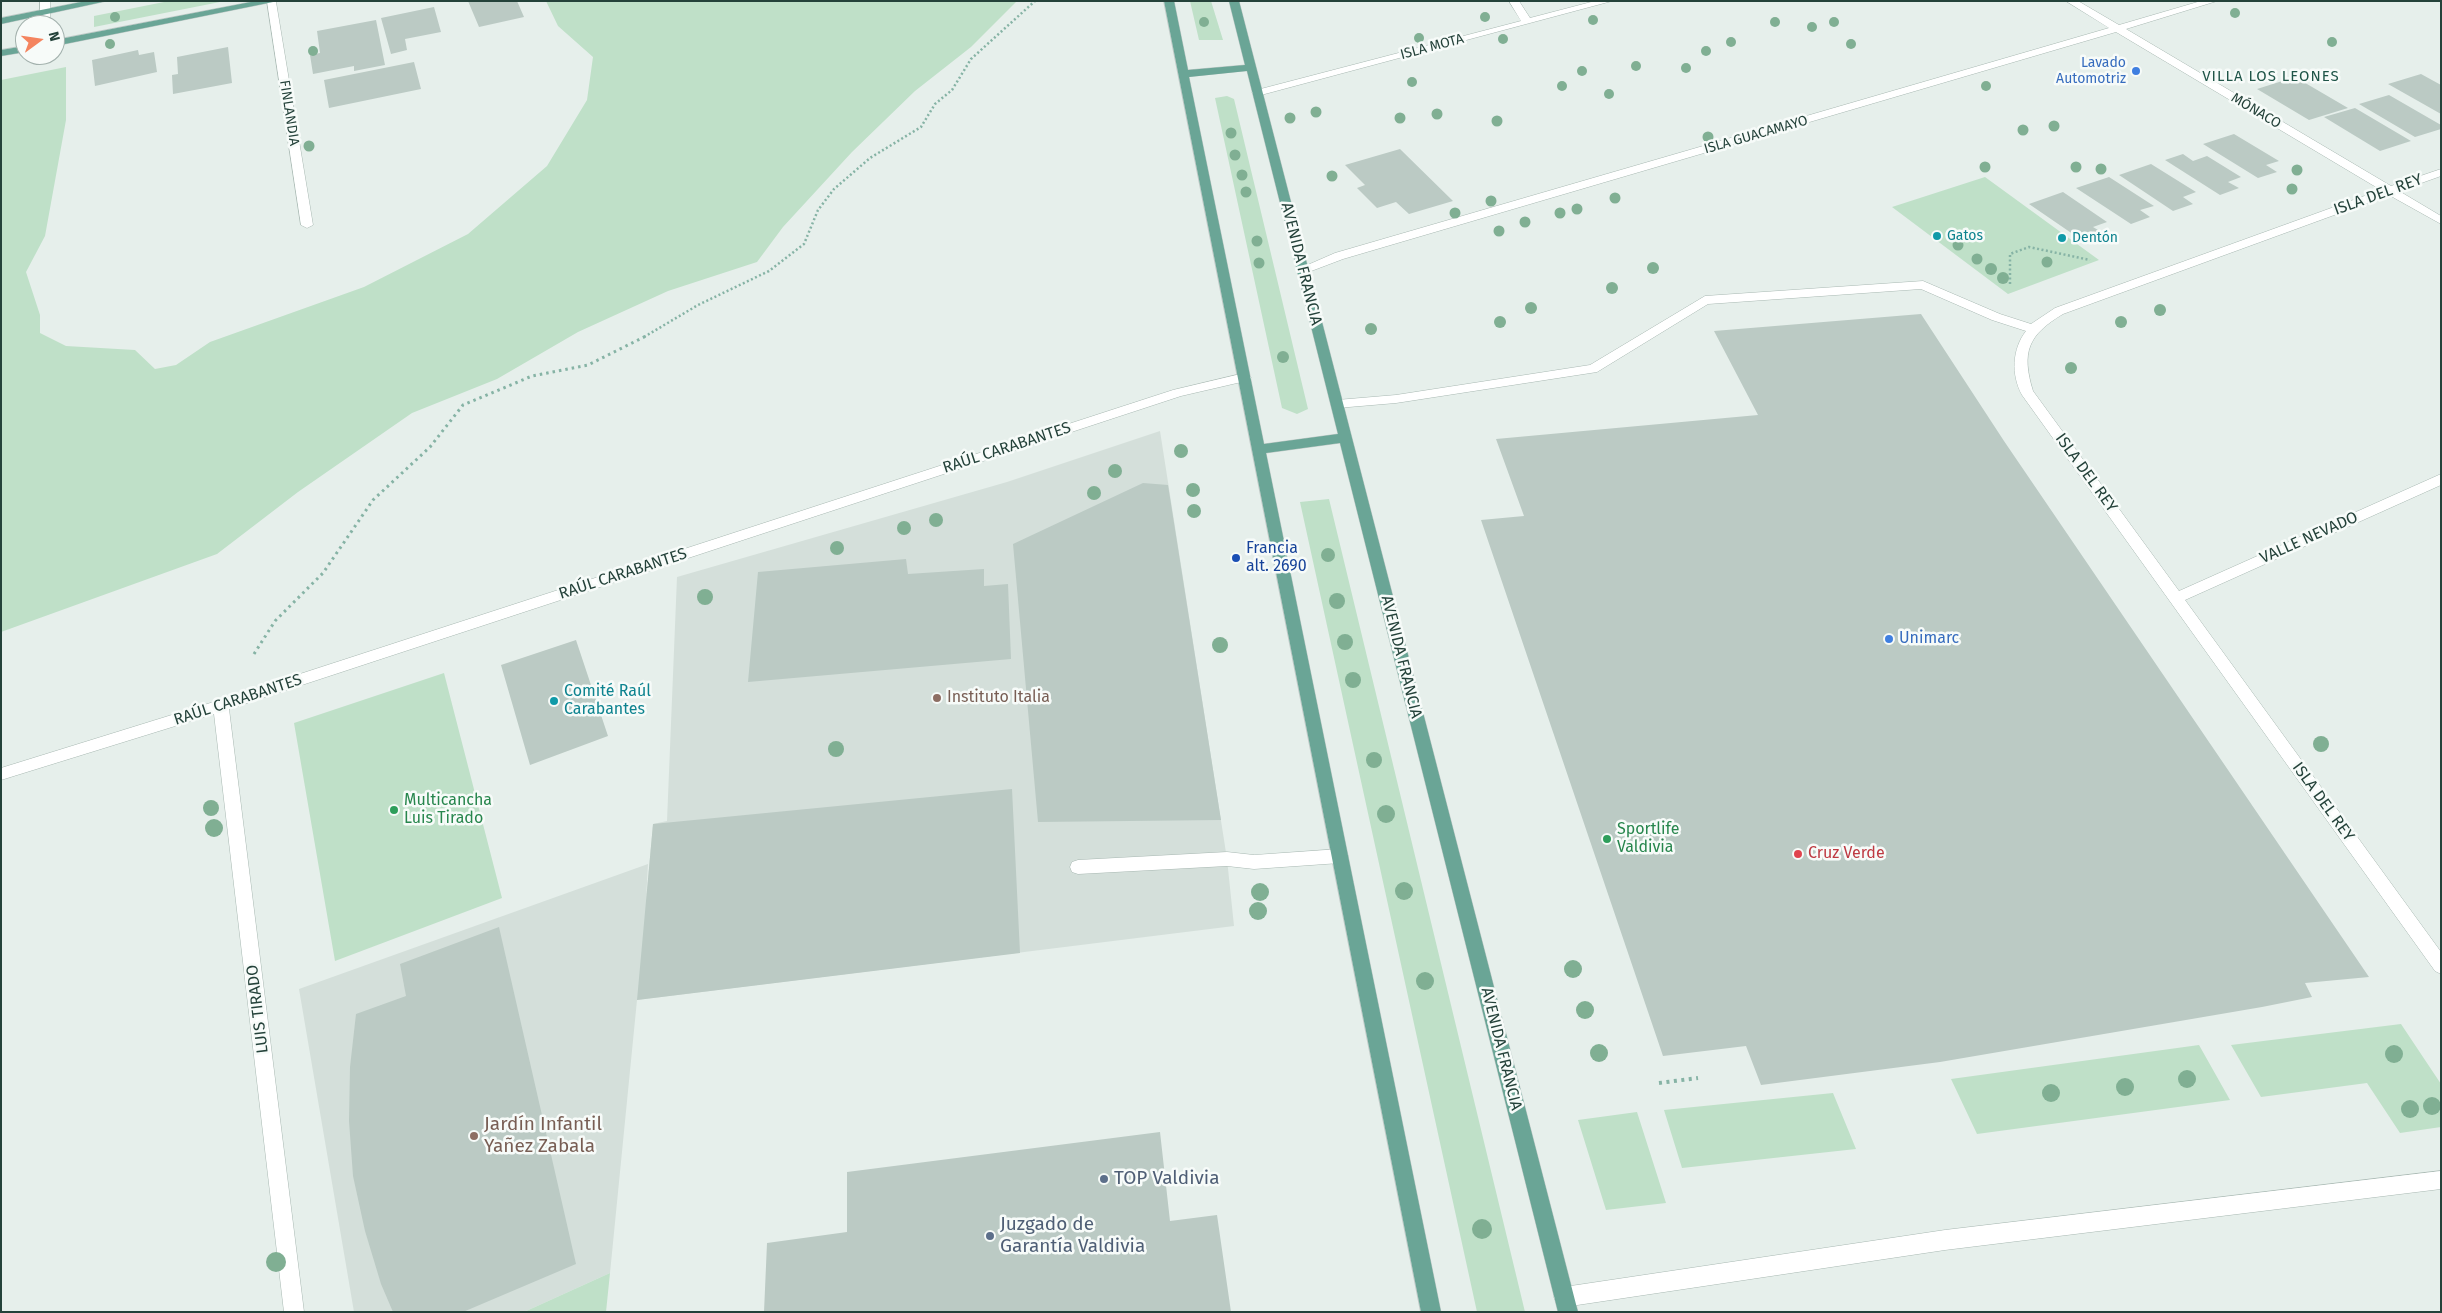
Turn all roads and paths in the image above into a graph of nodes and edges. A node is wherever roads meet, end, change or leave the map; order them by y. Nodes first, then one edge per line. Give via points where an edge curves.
1 (45, 1) edge
2 (102, 1) edge
3 (272, 1) edge
4 (1035, 1) edge
5 (1170, 1) edge
6 (1234, 1) edge
7 (1514, 1) edge
8 (1607, 1) edge
9 (2070, 1) edge
10 (2212, 1) edge
11 (45, 12) junction
12 (45, 15) edge
13 (1, 21) edge
14 (1527, 22) junction
15 (2117, 29) junction
16 (65, 41) edge
17 (15, 51) edge
18 (1, 53) edge
19 (1251, 67) junction
20 (1184, 74) junction
21 (1256, 93) junction
22 (2441, 172) edge
23 (2390, 191) junction
24 (2441, 221) edge
25 (307, 225) dead end
26 (2093, 261) dead end
27 (1302, 270) junction
28 (2010, 289) dead end
29 (2033, 329) junction
30 (1244, 377) junction
31 (1337, 404) junction
32 (1345, 438) junction
33 (1258, 450) junction
34 (2441, 479) edge
35 (2176, 598) junction
36 (221, 706) junction
37 (1, 774) edge
38 (1340, 856) junction
39 (1078, 867) dead end
40 (2440, 962) edge
41 (1698, 1078) dead end
42 (1658, 1083) dead end
43 (2441, 1180) edge
44 (1566, 1304) edge
45 (294, 1312) edge
46 (1431, 1312) edge

1 - 11 street
2 - 11 main road
3 - 16 main road
3 - 25 street, FINLANDIA
4 - 36 path via 972,60 952,90 935,104 921,127 870,158 834,189 818,210 804,244 768,271 698,304 636,342 588,365 532,376 463,405 430,447 373,500 323,573 275,621
5 - 20 main road
6 - 19 main road, AVENIDA FRANCIA
7 - 14 street
8 - 14 street, ISLA MOTA
9 - 15 street, MÓNACO
10 - 15 street, ISLA GUACAMAYO
11 - 12 street
11 - 13 main road
14 - 21 street, ISLA MOTA
15 - 23 street, MÓNACO
15 - 27 street, ISLA GUACAMAYO via 1339,256
17 - 18 main road
19 - 20 main road
19 - 21 main road, AVENIDA FRANCIA
20 - 30 main road
21 - 27 main road, AVENIDA FRANCIA
22 - 23 street, ISLA DEL REY
23 - 24 street, MÓNACO
23 - 29 street, ISLA DEL REY via 2059,311
26 - 28 path via 2029,247 2010,254
27 - 31 main road, AVENIDA FRANCIA
29 - 31 street via 1996,317 1923,285 1705,300 1593,369 1396,399
29 - 35 street, ISLA DEL REY via 2024,341 2020,356 2020,373 2027,392
30 - 33 main road
30 - 36 street, RAÚL CARABANTES via 1178,393
31 - 32 main road, AVENIDA FRANCIA
32 - 33 main road
32 - 44 main road, AVENIDA FRANCIA
33 - 38 main road
34 - 35 street, VALLE NEVADO
35 - 40 street, ISLA DEL REY
36 - 37 street, RAÚL CARABANTES
36 - 45 street, LUIS TIRADO
38 - 39 street
38 - 46 main road
41 - 42 path
43 - 44 street via 1945,1240

